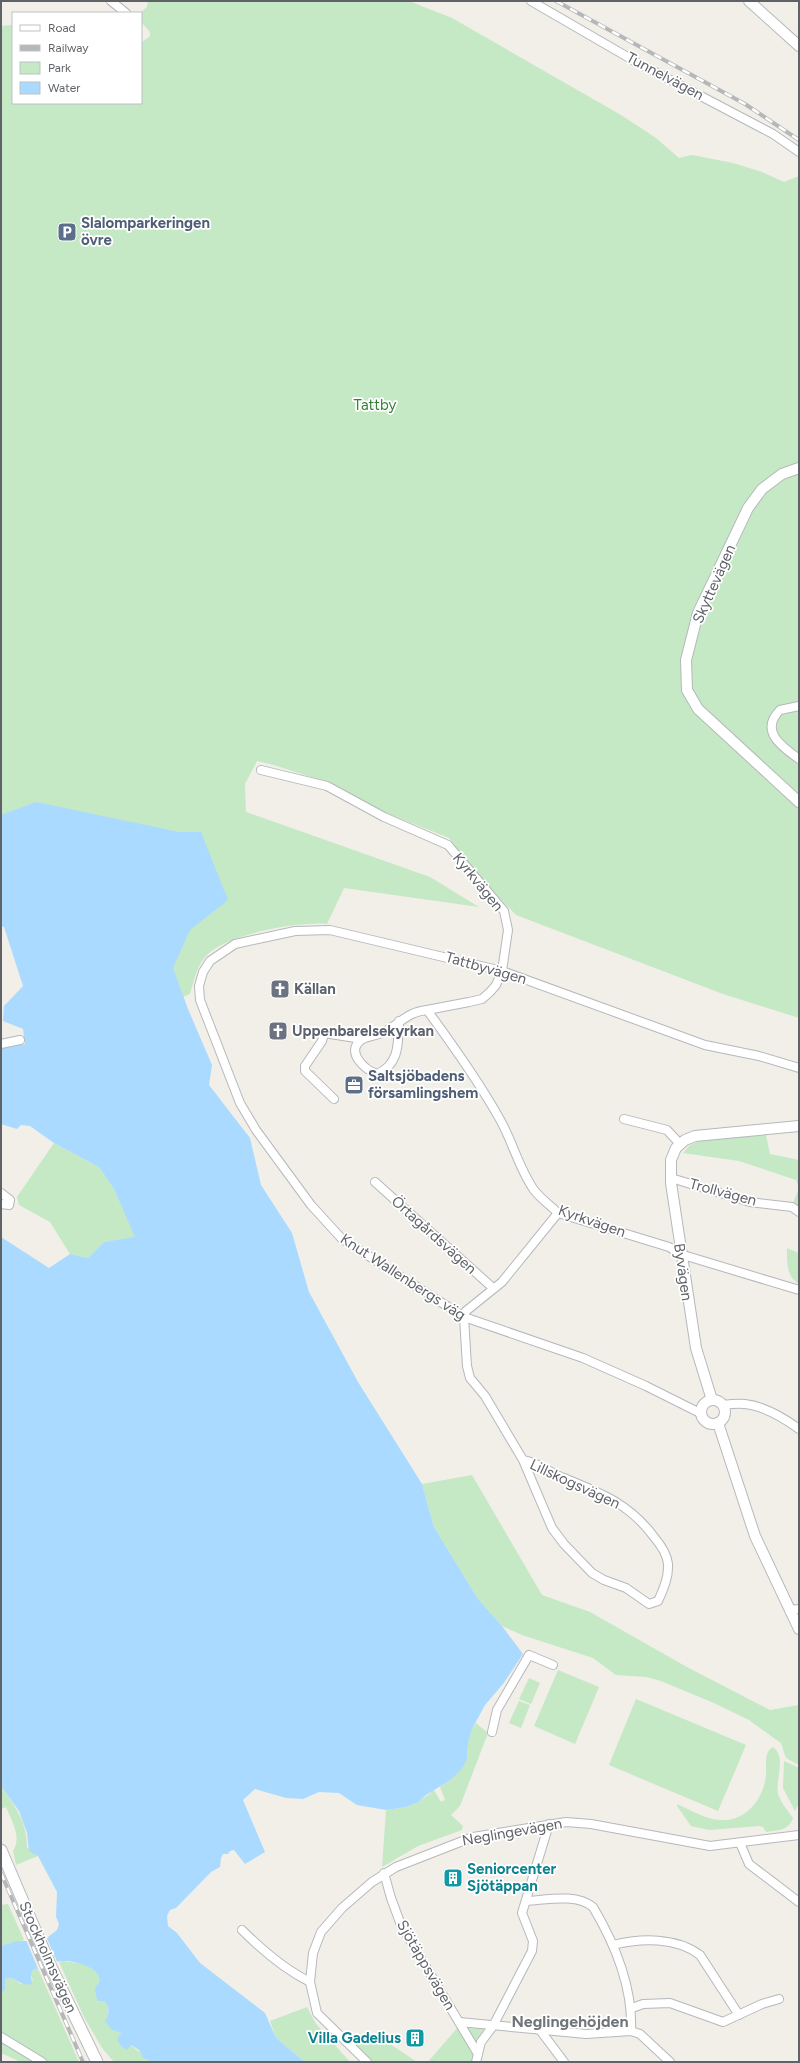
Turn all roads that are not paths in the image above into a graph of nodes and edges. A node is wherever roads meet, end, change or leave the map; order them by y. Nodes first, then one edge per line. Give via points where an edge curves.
1 (111, 1) edge
2 (531, 1) edge
3 (749, 1) edge
4 (125, 12) edge
5 (799, 46) edge
6 (799, 152) edge
7 (799, 468) edge
8 (799, 706) edge
9 (799, 759) edge
10 (261, 770) dead end
11 (799, 802) edge
12 (502, 970) junction
13 (200, 1000) joint
14 (427, 1010) junction
15 (399, 1022) junction
16 (362, 1039) junction
17 (20, 1040) dead end
18 (1, 1044) edge
19 (799, 1068) edge
20 (334, 1099) dead end
21 (624, 1119) dead end
22 (799, 1126) edge
23 (680, 1144) junction
24 (671, 1178) junction
25 (375, 1182) dead end
26 (1, 1193) edge
27 (1, 1204) edge
28 (558, 1212) junction
29 (799, 1212) edge
30 (680, 1254) junction
31 (493, 1288) junction
32 (799, 1290) edge
33 (464, 1317) junction
34 (712, 1400) junction
35 (723, 1405) junction
36 (700, 1413) junction
37 (718, 1423) junction
38 (799, 1429) edge
39 (523, 1460) junction
40 (794, 1609) edge
41 (799, 1629) edge
42 (553, 1665) dead end
43 (492, 1732) dead end
44 (549, 1824) junction
45 (799, 1834) edge
46 (740, 1843) junction
47 (1, 1850) edge
48 (384, 1873) junction
49 (526, 1901) junction
50 (799, 1902) edge
51 (242, 1930) dead end
52 (614, 1945) junction
53 (310, 1982) junction
54 (778, 1999) dead end
55 (632, 2008) junction
56 (739, 2015) junction
57 (459, 2022) junction
58 (493, 2026) junction
59 (540, 2030) junction
60 (631, 2030) junction
61 (1, 2037) edge
62 (477, 2058) edge
63 (42, 2062) edge
64 (97, 2062) edge
65 (367, 2062) edge
66 (564, 2062) edge
67 (670, 2062) edge

1 - 4 street
2 - 6 street, Tunnelvägen via 638,63 773,134
3 - 5 street
7 - 11 street, Skyttevägen via 782,474 762,489 748,508 698,613 686,660 687,690 698,709
8 - 9 street via 780,710 773,720 772,727 776,740
10 - 12 street, Kyrkvägen via 327,786 384,818 448,845 504,912 508,930
12 - 13 street, Tattbyvägen via 354,934 330,930 295,931 250,939 222,952 203,972 199,986
12 - 14 street, Kyrkvägen via 496,984 482,998
12 - 19 street, Tattbyvägen via 705,1045 759,1056
13 - 33 street, Knut Wallenbergs väg via 240,1103 256,1130 321,1218 342,1239 359,1251
14 - 15 street via 405,1016
14 - 28 street, Kyrkvägen via 466,1064 499,1117 523,1172 534,1190
15 - 16 street via 383,1033
15 - 16 street via 396,1054 386,1070 377,1074 372,1072 356,1058 357,1044
16 - 20 street via 324,1033 322,1041 305,1066 305,1071
17 - 18 street
21 - 23 street via 667,1130
22 - 23 street via 701,1135
23 - 24 street, Byvägen via 671,1160
24 - 29 street, Trollvägen via 750,1202 792,1207
24 - 30 street, Byvägen
25 - 31 street, Örtagårdsvägen
26 - 27 street via 10,1200 9,1205
28 - 30 street, Kyrkvägen via 669,1247
28 - 31 street via 502,1282
30 - 32 street, Kyrkvägen
30 - 34 street, Byvägen via 696,1348
31 - 33 street via 466,1311
33 - 36 street, Knut Wallenbergs väg via 583,1358
33 - 39 street, Lillskogsvägen via 470,1378 485,1396
34 - 35 street via 718,1400
34 - 36 street via 702,1405
35 - 37 street via 725,1416
35 - 38 street via 752,1405
36 - 37 street via 706,1422
37 - 40 street via 755,1536
39 - 39 street, Lillskogsvägen via 531,1461 563,1478 599,1492 619,1503 643,1522 667,1559 666,1583 658,1601 649,1604 626,1588 592,1573 564,1544 552,1528
40 - 41 street
42 - 43 street via 528,1655 497,1710
44 - 46 street, Neglingevägen via 591,1824 700,1845
44 - 48 street, Neglingevägen via 474,1837
44 - 49 street
45 - 46 street, Neglingevägen
46 - 50 street via 749,1864
47 - 64 main road, Stockholmsvägen via 51,1967
48 - 53 street, Neglingevägen via 342,1908 321,1932 313,1953
48 - 57 street, Sjötäppsvägen via 398,1918
49 - 52 street via 563,1899 588,1903
49 - 58 street via 522,1917 533,1941 532,1951
51 - 53 street via 257,1946
52 - 55 street
52 - 56 street via 644,1940 680,1944 693,1949 700,1955
53 - 65 street, Neglingevägen via 318,2013
54 - 56 street
55 - 56 street via 659,2002 679,2004 723,2022
55 - 60 street
57 - 58 street
57 - 62 street, Sjötäppsvägen
58 - 59 street
58 - 62 street via 481,2042
59 - 60 street via 586,2034
59 - 66 street
60 - 67 street via 640,2034
61 - 63 street

